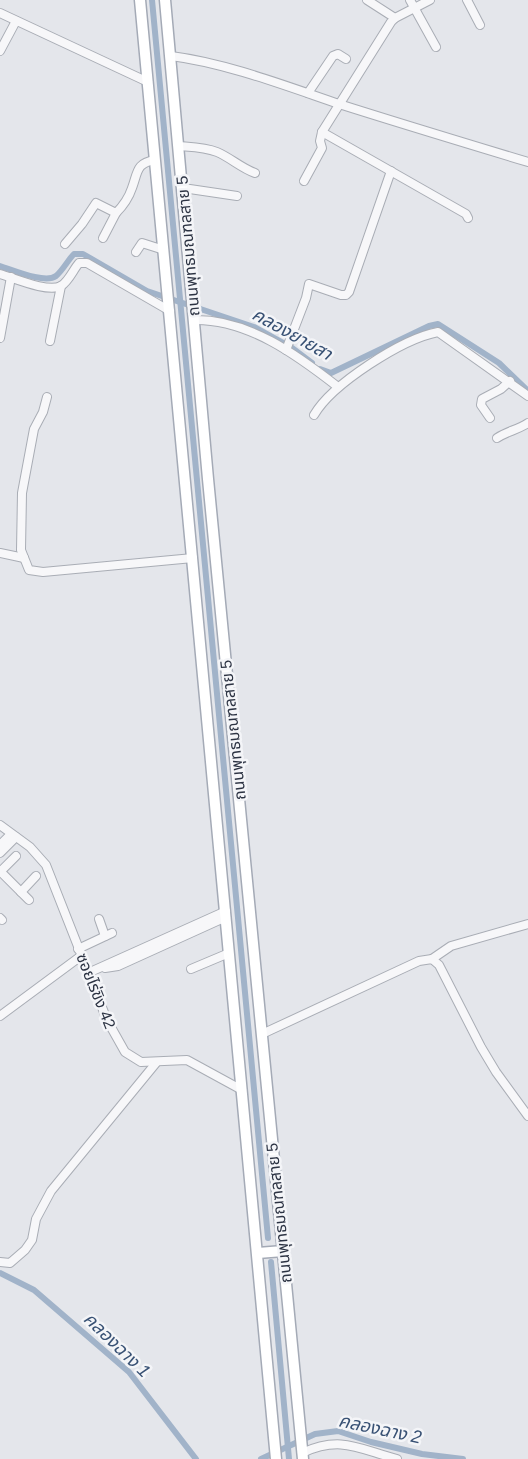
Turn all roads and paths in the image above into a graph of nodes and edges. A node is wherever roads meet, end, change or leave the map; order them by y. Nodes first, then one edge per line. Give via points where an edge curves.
1 (140, 0) edge
2 (165, 0) edge
3 (367, 0) edge
4 (430, 0) edge
5 (467, 0) edge
6 (412, 4) edge
7 (0, 13) edge
8 (394, 18) junction
9 (16, 21) junction
10 (480, 25) dead end
11 (436, 47) dead end
12 (0, 51) edge
13 (171, 56) junction
14 (346, 59) dead end
15 (148, 82) junction
16 (308, 93) junction
17 (339, 104) junction
18 (322, 132) junction
19 (179, 146) junction
20 (156, 160) junction
21 (528, 162) edge
22 (391, 171) junction
23 (255, 173) dead end
24 (304, 181) dead end
25 (183, 188) junction
26 (237, 196) dead end
27 (117, 213) junction
28 (468, 219) dead end
29 (103, 238) dead end
30 (65, 244) dead end
31 (164, 250) junction
32 (135, 252) dead end
33 (0, 274) edge
34 (11, 277) junction
35 (61, 286) junction
36 (169, 309) junction
37 (194, 319) junction
38 (0, 338) edge
39 (50, 342) dead end
40 (288, 346) junction
41 (510, 381) junction
42 (338, 387) junction
43 (528, 396) edge
44 (47, 397) dead end
45 (314, 416) dead end
46 (490, 417) dead end
47 (528, 423) edge
48 (497, 438) dead end
49 (0, 553) edge
50 (24, 558) junction
51 (193, 558) junction
52 (0, 825) edge
53 (14, 835) junction
54 (0, 845) edge
55 (0, 853) edge
56 (16, 856) dead end
57 (0, 871) edge
58 (36, 876) dead end
59 (21, 892) junction
60 (29, 900) dead end
61 (226, 914) junction
62 (99, 919) dead end
63 (528, 924) edge
64 (80, 952) junction
65 (229, 953) junction
66 (432, 959) junction
67 (191, 969) dead end
68 (88, 973) junction
69 (0, 1016) edge
70 (262, 1034) junction
71 (156, 1063) junction
72 (242, 1090) junction
73 (528, 1116) edge
74 (283, 1251) junction
75 (258, 1253) junction
76 (0, 1262) edge
77 (302, 1453) edge
78 (276, 1459) edge
79 (397, 1459) edge

1 - 15 main road, ถนนพุทธมณฑลสาย 5
2 - 13 main road, ถนนพุทธมณฑลสาย 5
3 - 8 street
4 - 6 street
5 - 10 street
6 - 8 street
6 - 11 street
7 - 9 street
8 - 17 street
9 - 12 street
9 - 15 street
13 - 16 street
13 - 19 main road, ถนนพุทธมณฑลสาย 5
14 - 16 street via 338,54 333,56
15 - 20 main road, ถนนพุทธมณฑลสาย 5
16 - 17 street
17 - 18 street
17 - 21 street
18 - 22 street
18 - 24 street via 322,148
19 - 23 street via 217,152
19 - 25 main road, ถนนพุทธมณฑลสาย 5
20 - 27 street via 143,164
20 - 31 main road, ถนนพุทธมณฑลสาย 5
22 - 28 street via 466,214
22 - 40 street via 349,292 341,296 309,284
25 - 26 street
25 - 37 main road, ถนนพุทธมณฑลสาย 5
27 - 29 street
27 - 30 street via 96,203
31 - 32 street via 142,243
31 - 36 main road, ถนนพุทธมณฑลสาย 5
33 - 34 street
34 - 35 street via 43,287
34 - 38 street
35 - 36 street via 79,263 87,263
35 - 39 street
36 - 51 main road, ถนนพุทธมณฑลสาย 5
37 - 40 street via 232,325
37 - 70 main road, ถนนพุทธมณฑลสาย 5
40 - 42 street
41 - 42 street via 438,332 397,348
41 - 43 street
41 - 46 street via 481,401
42 - 45 street
44 - 50 street via 34,429 22,493
47 - 48 street
49 - 50 street
50 - 51 street via 29,570 43,572
51 - 61 main road, ถนนพุทธมณฑลสาย 5
52 - 53 street, ซอยไร่ขิง 42
53 - 54 street
53 - 55 street
53 - 64 street, ซอยไร่ขิง 42 via 37,853 46,866
56 - 57 street
57 - 59 street
58 - 59 street
59 - 60 street
61 - 65 main road, ถนนพุทธมณฑลสาย 5
61 - 68 street via 118,966
62 - 64 street via 109,934
63 - 66 street via 452,946
64 - 68 street, ซอยไร่ขิง 42
64 - 69 street
65 - 67 street
65 - 72 main road, ถนนพุทธมณฑลสาย 5
66 - 70 street via 419,961
66 - 73 street via 439,965 489,1062
68 - 71 street, ซอยไร่ขิง 42 via 120,1045 134,1059
70 - 74 main road, ถนนพุทธมณฑลสาย 5
71 - 72 street, ซอยไร่ขิง 42 via 186,1060
71 - 76 street via 51,1191 25,1250 8,1264
72 - 75 main road, ถนนพุทธมณฑลสาย 5
74 - 75 main road
74 - 77 main road, ถนนพุทธมณฑลสาย 5
75 - 78 main road, ถนนพุทธมณฑลสาย 5
77 - 79 street via 318,1445 341,1443

